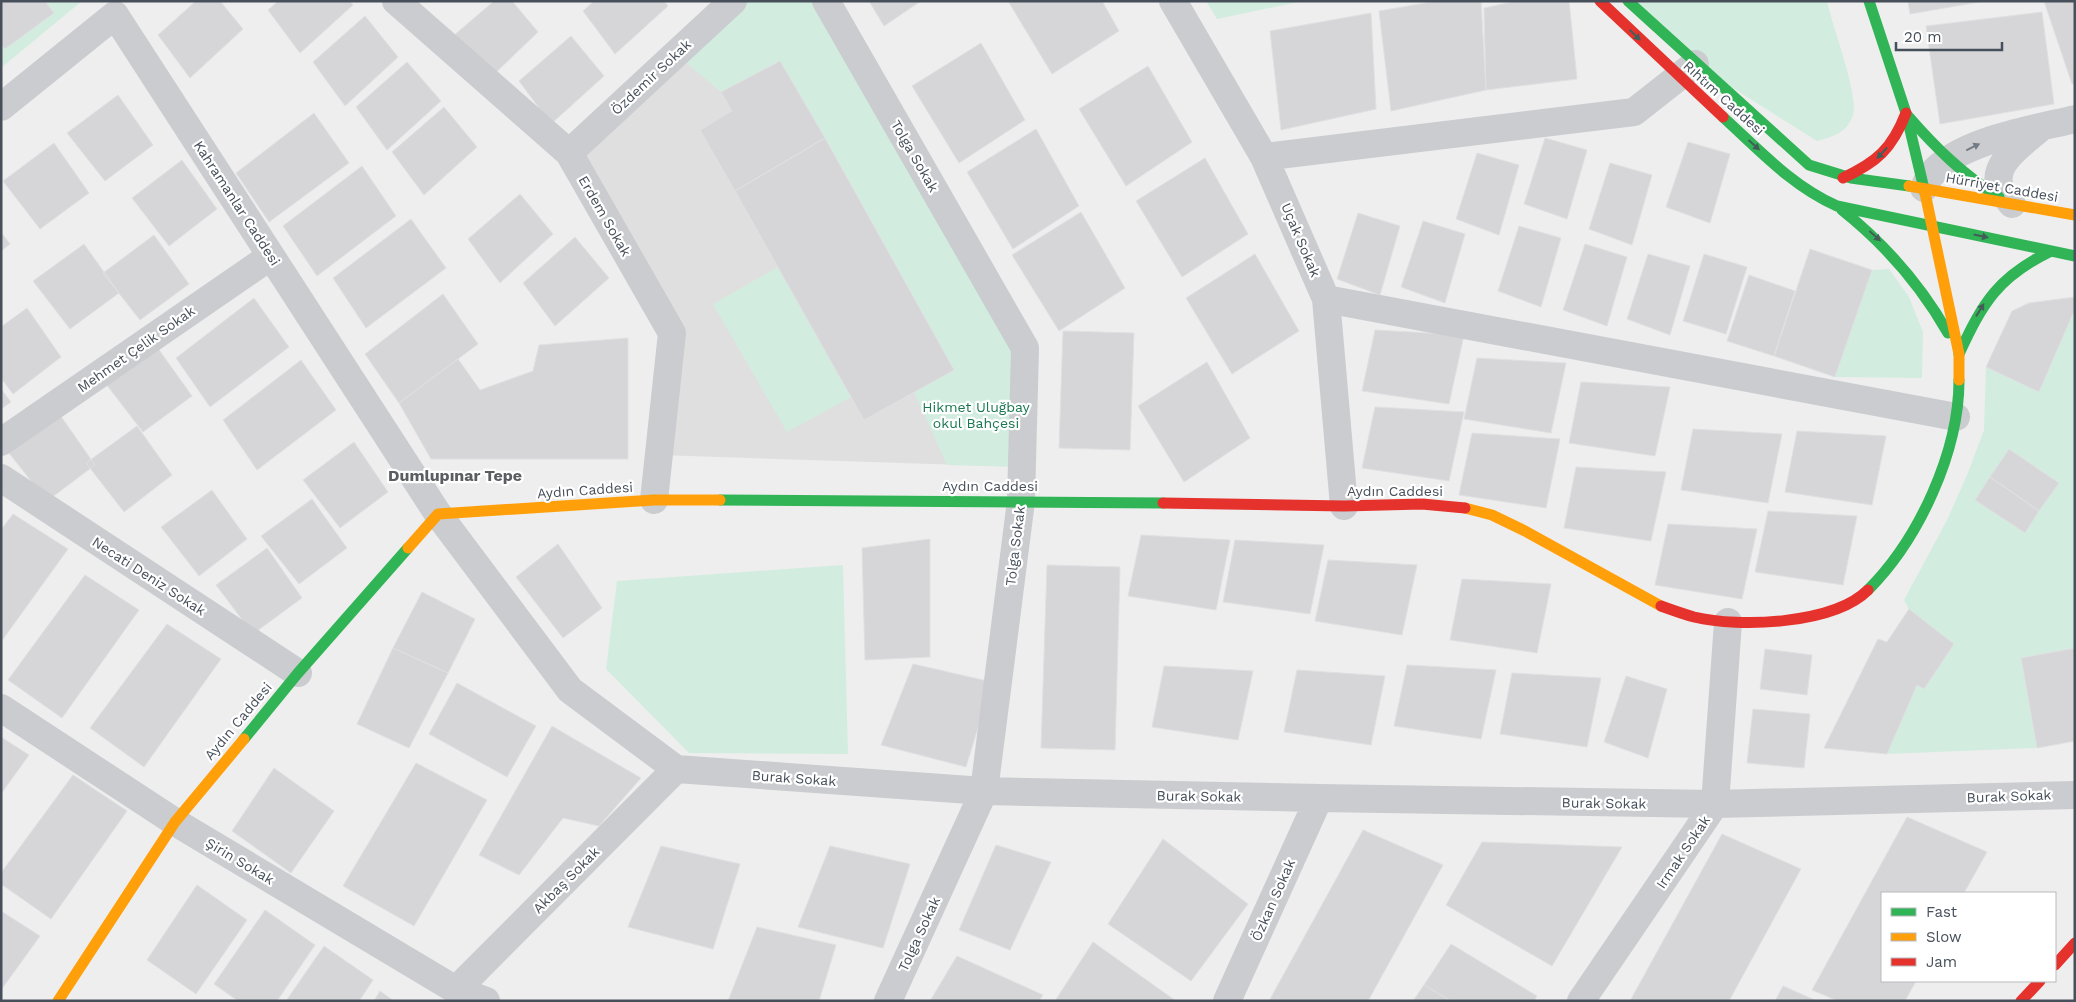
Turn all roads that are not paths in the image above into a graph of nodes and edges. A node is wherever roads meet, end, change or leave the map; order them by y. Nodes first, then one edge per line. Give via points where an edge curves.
1 (396, 1) edge
2 (733, 1) edge
3 (826, 1) edge
4 (1173, 1) edge
5 (1600, 1) edge
6 (1628, 1) edge
7 (1869, 1) edge
8 (122, 8) edge
9 (1687, 70) junction
10 (1, 107) edge
11 (1906, 113) junction
12 (2075, 119) edge
13 (2041, 128) junction
14 (569, 153) junction
15 (1264, 156) junction
16 (1949, 160) junction
17 (1843, 178) junction
18 (1924, 188) junction
19 (2012, 204) junction
20 (1837, 206) junction
21 (2075, 215) edge
22 (1933, 226) junction
23 (2051, 251) junction
24 (271, 256) junction
25 (2075, 256) edge
26 (1326, 299) junction
27 (1959, 354) junction
28 (1956, 417) junction
29 (1, 442) edge
30 (1, 478) edge
31 (654, 500) junction
32 (1021, 501) junction
33 (1344, 506) junction
34 (438, 514) junction
35 (1728, 622) junction
36 (298, 673) junction
37 (1, 708) edge
38 (676, 769) junction
39 (984, 791) junction
40 (2075, 795) edge
41 (1319, 798) junction
42 (1715, 804) junction
43 (175, 822) junction
44 (2075, 943) edge
45 (2056, 964) edge
46 (2039, 982) edge
47 (456, 990) junction
48 (58, 1001) edge
49 (486, 1001) edge
50 (888, 1001) edge
51 (1227, 1001) edge
52 (1581, 1001) edge
53 (2021, 1001) edge

1 - 14 street, Erdem Sokak
2 - 14 street, Özdemir Sokak
3 - 32 street, Tolga Sokak via 1025,348
4 - 15 street, Uçak Sokak
5 -> 9 street, Rıhtım Caddesi
6 - 9 street, Rıhtım Caddesi
7 - 11 street
8 - 10 street, Kahramanlar Caddesi
8 - 24 street, Kahramanlar Caddesi
9 - 15 street via 1634,112
9 - 17 street, Rıhtım Caddesi via 1808,165
9 -> 20 street, Rıhtım Caddesi via 1797,184
11 - 16 street
11 -> 17 street via 1897,134 1882,155 1869,166
11 - 18 street
12 - 13 street
16 -> 13 street via 1980,143
13 - 19 street via 2002,165 1998,178 2000,188
14 - 31 street, Erdem Sokak via 672,333
15 - 26 street, Uçak Sokak
16 - 18 street via 1932,174
16 - 19 street via 1984,189
17 - 18 street, Hürriyet Caddesi
18 - 19 street, Hürriyet Caddesi
18 - 22 street
19 - 21 street, Hürriyet Caddesi
20 - 22 street
20 -> 27 street via 1900,263 1940,319
22 -> 23 street
22 - 27 street
23 - 25 street
27 -> 23 street via 1978,313 1998,286 2027,262
24 - 29 street, Mehmet Çelik Sokak
24 - 34 street, Kahramanlar Caddesi
26 - 28 street
26 - 33 street, Uçak Sokak
27 - 28 street, Aydın Caddesi
28 - 35 street, Aydın Caddesi via 1950,446 1912,534 1886,572 1862,595 1842,608 1815,616
30 - 36 street, Necati Deniz Sokak
31 - 32 street, Aydın Caddesi
31 - 34 street, Aydın Caddesi
32 - 33 street, Aydın Caddesi
32 - 39 street, Tolga Sokak
33 - 35 street, Aydın Caddesi via 1422,504 1492,514 1655,604 1695,617
34 - 36 street, Aydın Caddesi
34 - 38 street via 570,690
35 - 42 street, Irmak Sokak
36 - 43 street, Aydın Caddesi
37 - 43 street, Şirin Sokak
38 - 39 street, Burak Sokak
38 - 47 street, Akbaş Sokak
39 - 41 street, Burak Sokak
39 - 50 street, Tolga Sokak
40 - 42 street, Burak Sokak
41 - 42 street, Burak Sokak
41 - 51 street, Özkan Sokak
42 - 52 street, Irmak Sokak
43 - 47 street, Şirin Sokak
43 - 48 street, Aydın Caddesi
44 - 45 street
46 - 53 street
47 - 49 street, Şirin Sokak

